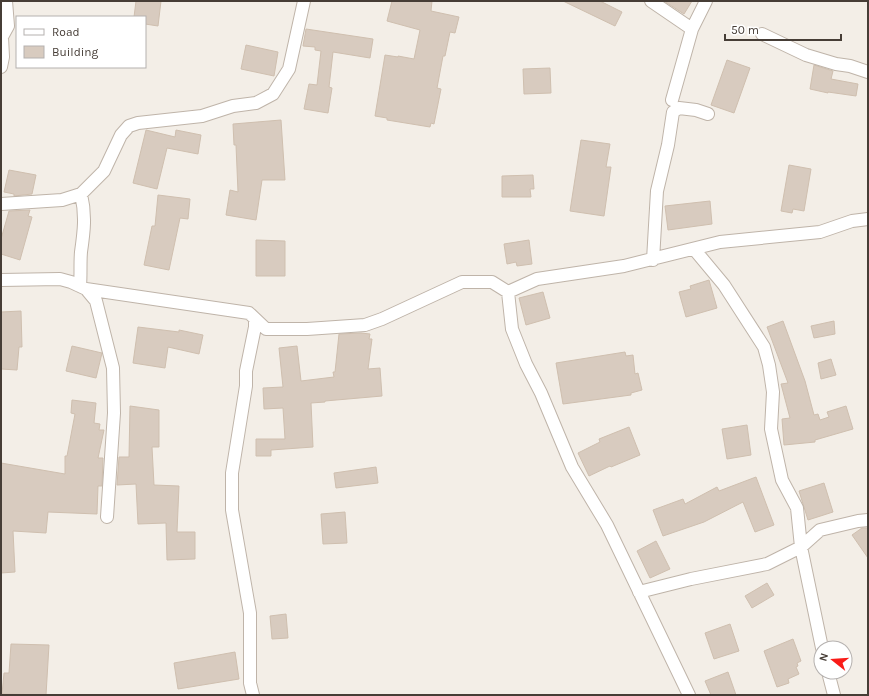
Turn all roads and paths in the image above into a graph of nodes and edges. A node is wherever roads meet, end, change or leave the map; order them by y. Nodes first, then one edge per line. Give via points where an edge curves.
1 (6, 1) edge
2 (304, 1) edge
3 (651, 1) edge
4 (706, 1) edge
5 (692, 29) junction
6 (762, 34) dead end
7 (1, 67) edge
8 (868, 72) edge
9 (672, 100) dead end
10 (708, 114) dead end
11 (81, 194) junction
12 (1, 204) edge
13 (868, 219) edge
14 (694, 249) junction
15 (653, 260) junction
16 (1, 280) edge
17 (84, 288) junction
18 (508, 292) junction
19 (255, 320) junction
20 (108, 517) dead end
21 (868, 520) edge
22 (801, 546) junction
23 (639, 592) junction
24 (820, 640) edge
25 (830, 680) edge
26 (253, 695) edge
27 (689, 695) edge
28 (834, 695) edge

1 - 7 street via 8,26 2,37
2 - 11 street via 289,69 273,94 256,103 232,106 202,116 129,126 116,143 104,170
3 - 5 street
4 - 5 street
5 - 9 street
6 - 8 street via 806,55
10 - 15 street via 679,108 673,112 657,191
11 - 12 street via 62,200
11 - 17 street via 85,226 81,254
13 - 14 street via 852,221 820,232 720,242
14 - 15 street
14 - 22 street via 724,285 764,347 773,392 771,429 782,480 797,508
15 - 18 street via 538,279
16 - 17 street via 60,279
17 - 19 street via 249,314
17 - 20 street via 96,301 113,368 114,413
18 - 19 street via 492,282 462,282 365,325 266,329
18 - 23 street via 512,329 526,364 572,467 607,525
19 - 26 street via 232,473 233,517 250,613 250,683
21 - 22 street via 820,530
22 - 23 street via 767,564
22 - 24 street
23 - 27 street
25 - 28 street

